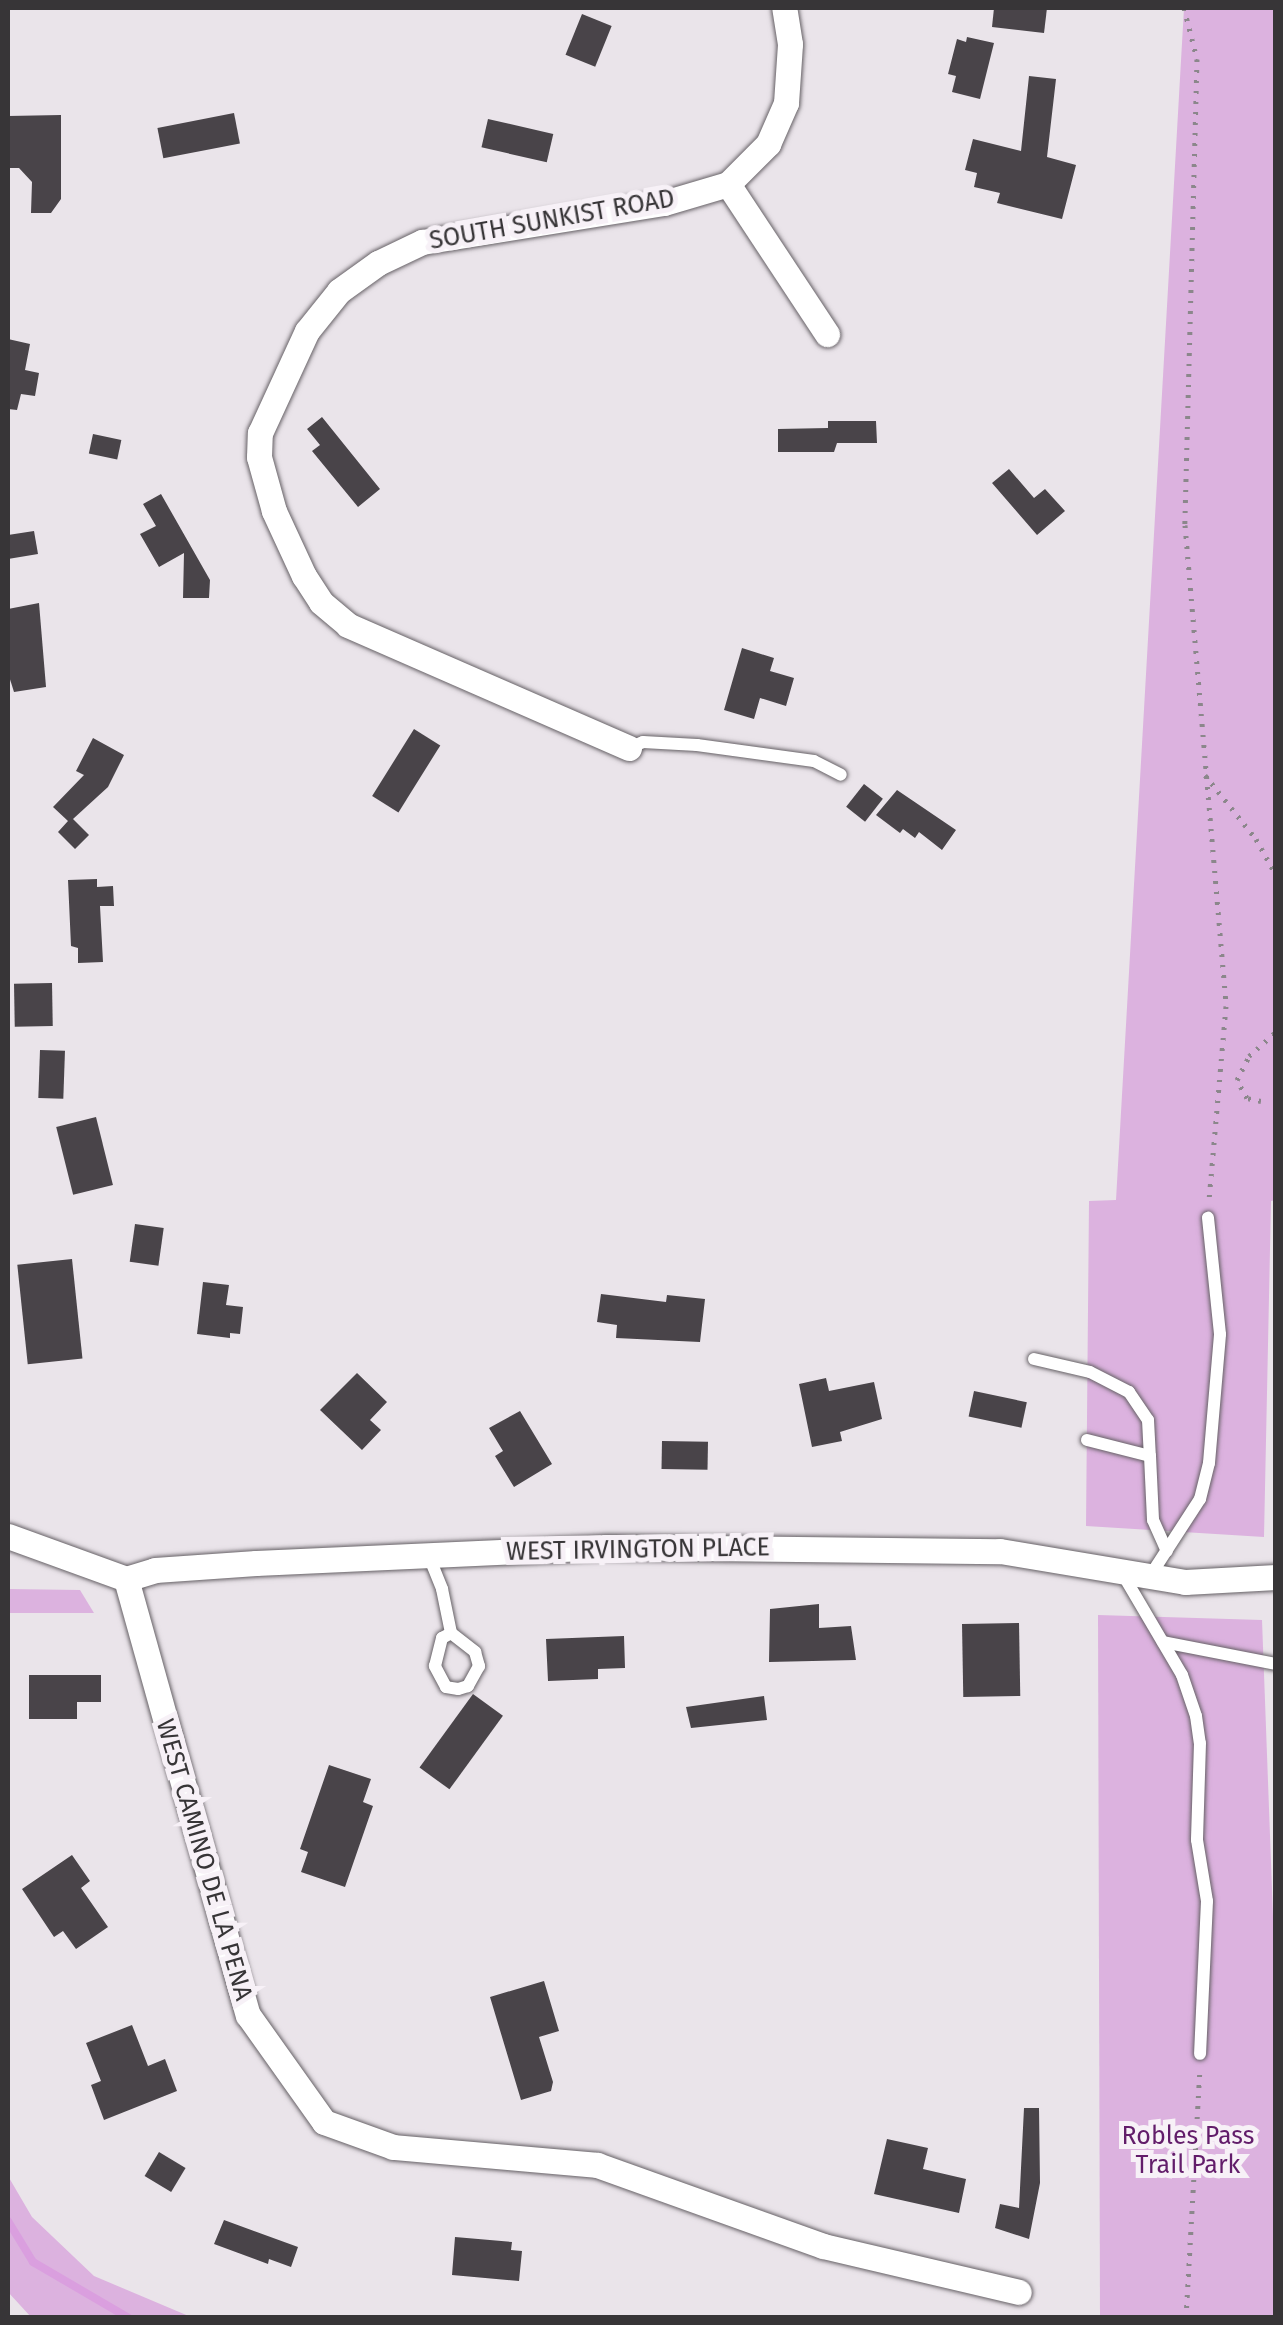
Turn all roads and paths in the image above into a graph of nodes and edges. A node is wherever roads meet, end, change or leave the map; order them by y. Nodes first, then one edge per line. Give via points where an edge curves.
1 (784, 8) edge
2 (1184, 8) edge
3 (728, 184) junction
4 (826, 334) dead end
5 (629, 748) joint
6 (1205, 774) junction
7 (840, 775) dead end
8 (1276, 874) edge
9 (1276, 1032) edge
10 (1237, 1080) junction
11 (1219, 1083) junction
12 (1261, 1102) dead end
13 (1208, 1218) joint
14 (1034, 1360) dead end
15 (1087, 1440) dead end
16 (1150, 1456) junction
17 (8, 1536) edge
18 (1167, 1552) junction
19 (428, 1554) junction
20 (1120, 1571) junction
21 (1150, 1576) junction
22 (1276, 1577) edge
23 (126, 1579) junction
24 (450, 1634) dead end
25 (1162, 1642) junction
26 (1276, 1664) edge
27 (1200, 2054) joint
28 (1018, 2292) dead end
29 (1186, 2318) edge

1 - 3 street, SOUTH SUNKIST ROAD via 790,44 786,103 768,144
2 - 6 path via 1197,59 1186,525
3 - 4 street
3 - 5 street, SOUTH SUNKIST ROAD via 664,203 422,242 378,264 339,291 307,331 260,433 259,457 274,511 304,576 348,625
5 - 7 lane via 643,742 697,744 814,762
6 - 8 path
6 - 11 path via 1226,1006
9 - 10 path via 1250,1056
10 - 11 path
10 - 12 path via 1246,1098
11 - 13 path
13 - 18 lane via 1220,1334 1214,1428 1200,1499
14 - 16 lane via 1090,1372 1129,1392 1148,1420
15 - 16 lane
16 - 18 lane via 1152,1520
17 - 23 street
18 - 21 lane
19 - 20 street, WEST IRVINGTON PLACE via 606,1547 1000,1552
19 - 23 street, WEST IRVINGTON PLACE via 155,1570
19 - 24 lane
20 - 21 street, WEST IRVINGTON PLACE
20 - 25 lane
21 - 22 street, WEST IRVINGTON PLACE via 1186,1582
23 - 28 street, WEST CAMINO DE LA PENA via 248,2014 324,2122 392,2147 597,2166 823,2246
25 - 26 lane
25 - 27 lane via 1182,1674 1200,1743 1197,1840 1207,1901
27 - 29 path

